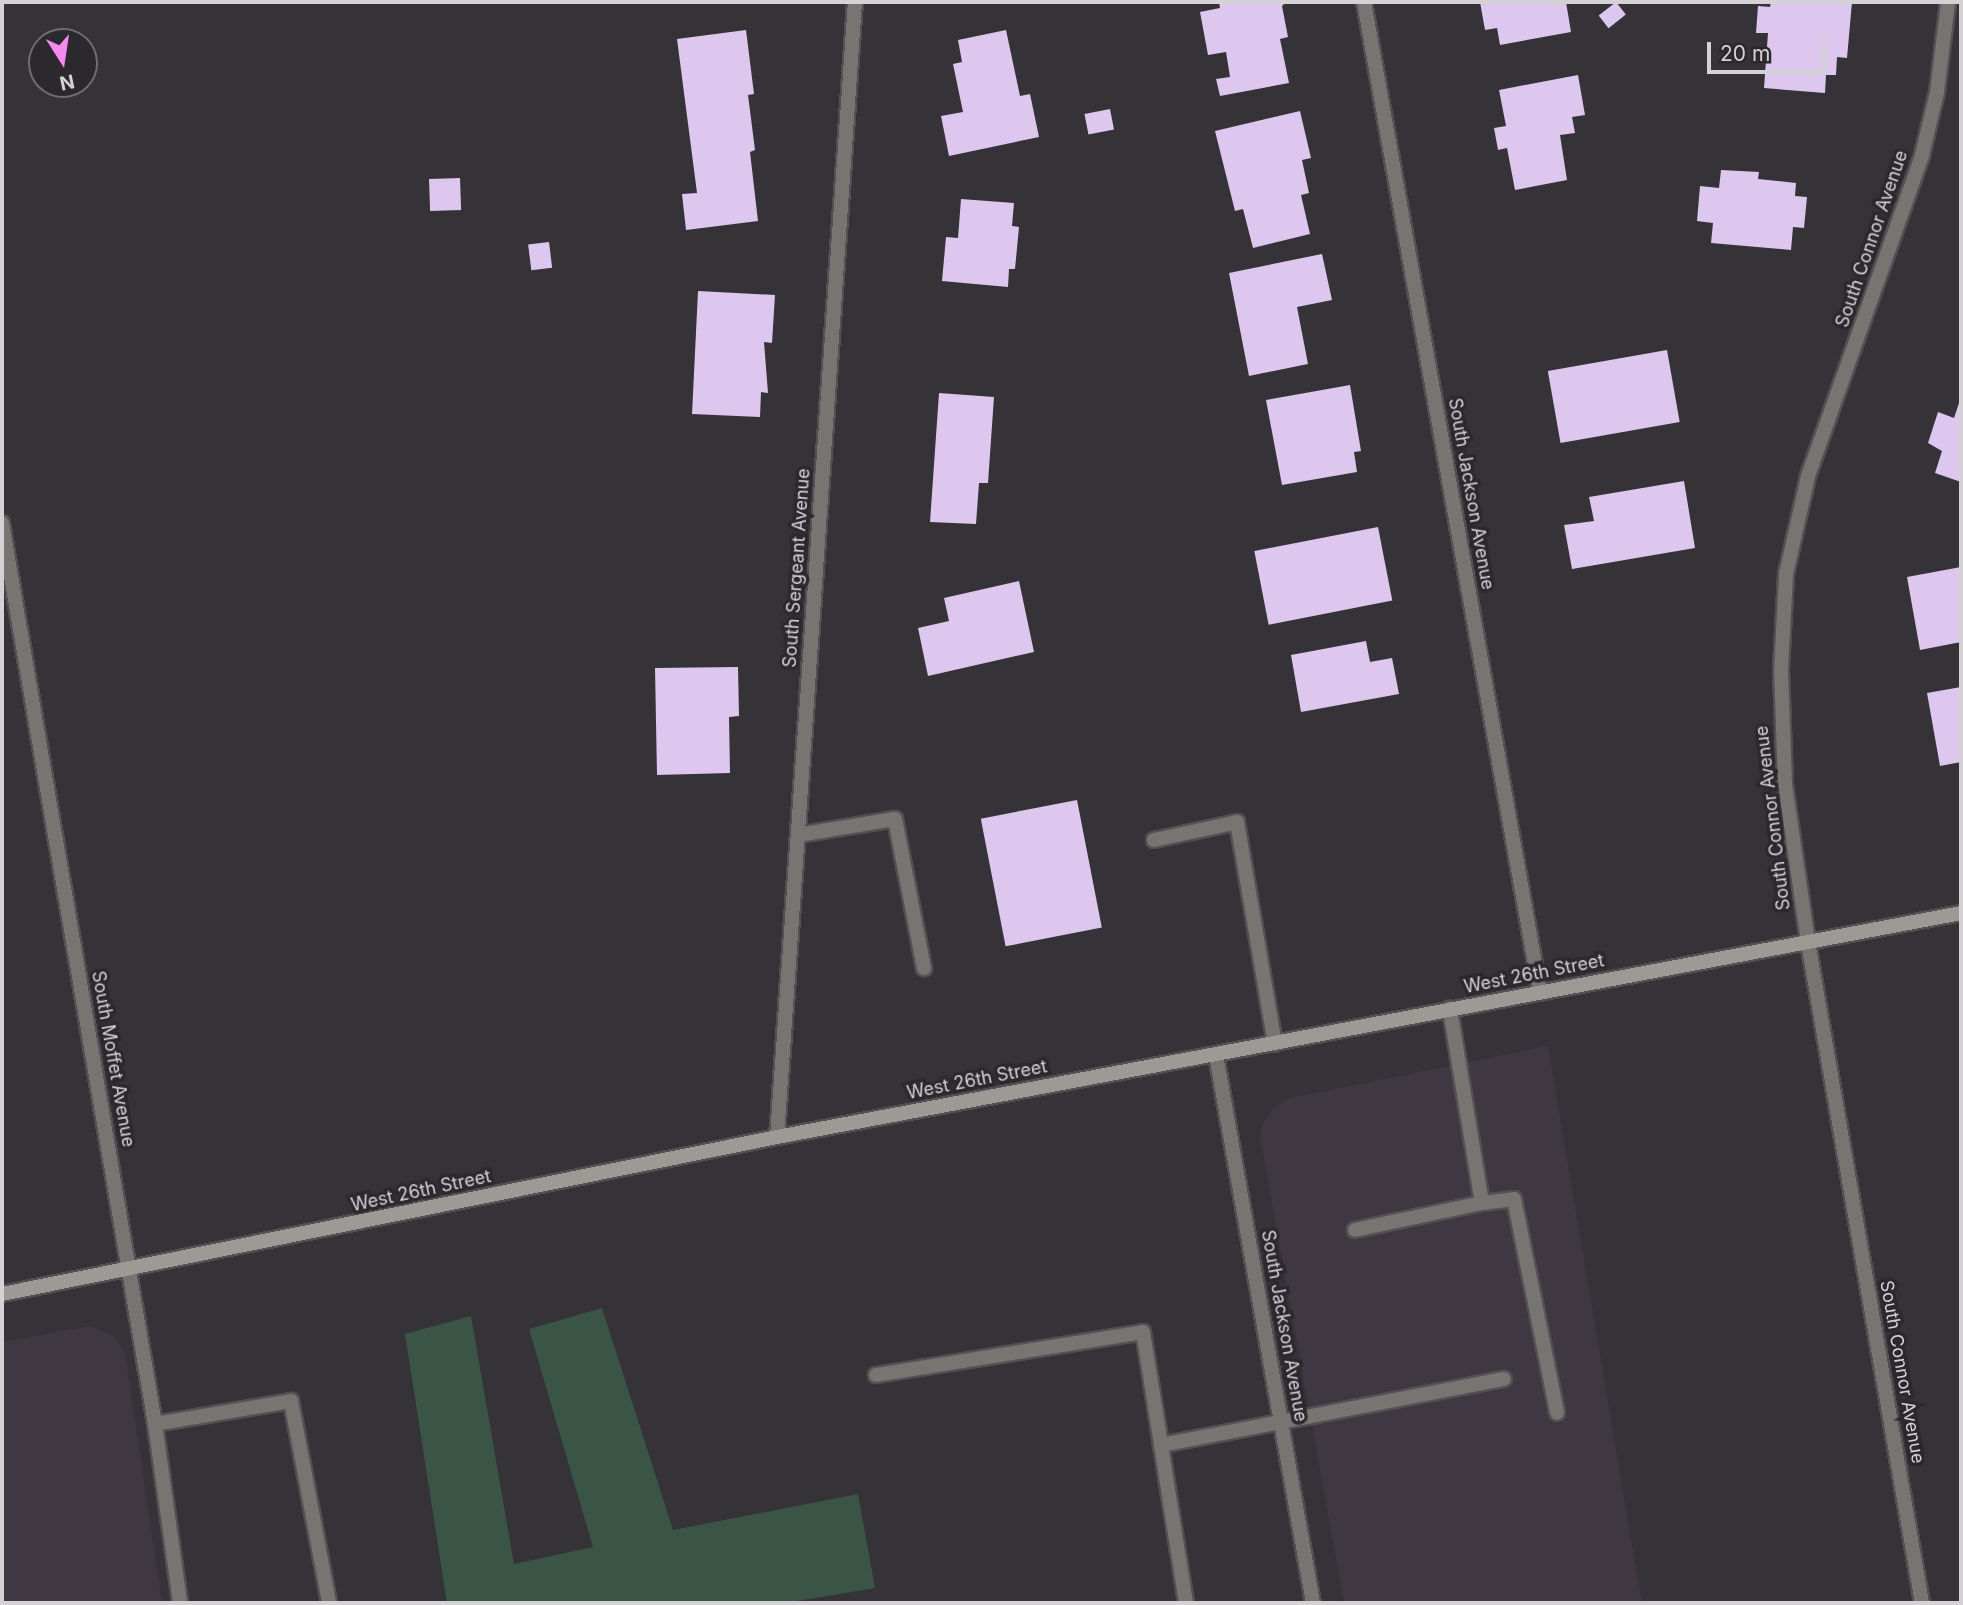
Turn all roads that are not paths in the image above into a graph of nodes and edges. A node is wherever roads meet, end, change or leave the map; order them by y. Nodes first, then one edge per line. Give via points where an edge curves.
1 (855, 2) edge
2 (1364, 2) edge
3 (1948, 2) edge
4 (2, 523) edge
5 (798, 835) junction
6 (1154, 840) dead end
7 (1961, 913) edge
8 (1808, 942) junction
9 (924, 968) dead end
10 (1540, 992) junction
11 (1450, 1009) junction
12 (1275, 1044) junction
13 (1216, 1055) junction
14 (777, 1138) junction
15 (1482, 1203) junction
16 (1355, 1230) dead end
17 (129, 1270) junction
18 (2, 1294) edge
19 (876, 1376) dead end
20 (1504, 1379) dead end
21 (1557, 1413) dead end
22 (155, 1423) junction
23 (1281, 1423) junction
24 (1161, 1445) junction
25 (180, 1603) edge
26 (329, 1603) edge
27 (1186, 1603) edge
28 (1313, 1603) edge
29 (1922, 1603) edge

1 - 5 street, South Sergeant Avenue
2 - 10 street, South Jackson Avenue
3 - 8 street, South Connor Avenue via 1937,92 1922,155 1808,476 1786,574 1782,743
4 - 17 street, South Moffet Avenue
5 - 9 street via 895,819
5 - 14 street, South Sergeant Avenue
6 - 12 street via 1237,822
7 - 8 main road, West 26th Street
8 - 10 main road, West 26th Street
8 - 29 street, South Connor Avenue
10 - 11 main road, West 26th Street
11 - 12 main road, West 26th Street
11 - 15 street
12 - 13 main road, West 26th Street
13 - 14 main road, West 26th Street
13 - 23 street, South Jackson Avenue
14 - 17 main road, West 26th Street
15 - 16 street
15 - 21 street via 1514,1199
17 - 18 main road, West 26th Street
17 - 22 street, South Moffet Avenue
19 - 24 street via 1143,1332
20 - 23 street
22 - 25 street, South Moffet Avenue
22 - 26 street via 290,1401
23 - 24 street
23 - 28 street, South Jackson Avenue
24 - 27 street

